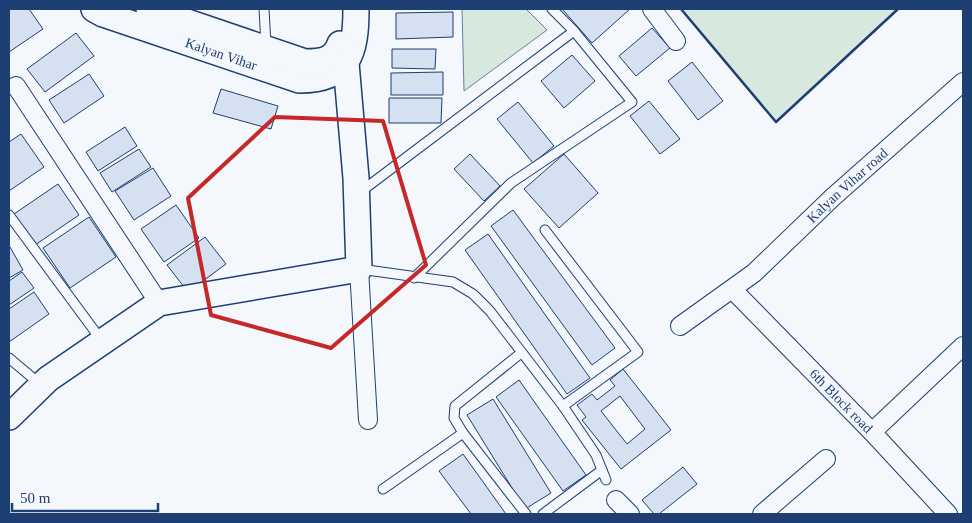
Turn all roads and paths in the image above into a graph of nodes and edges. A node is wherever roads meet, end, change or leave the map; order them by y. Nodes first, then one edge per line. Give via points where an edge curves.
1 (94, 9) edge
2 (149, 9) edge
3 (264, 9) edge
4 (341, 9) edge
5 (356, 9) edge
6 (552, 9) edge
7 (652, 9) edge
8 (574, 31) junction
9 (676, 41) dead end
10 (266, 50) junction
11 (339, 60) junction
12 (963, 82) edge
13 (16, 86) dead end
14 (357, 194) junction
15 (9, 215) edge
16 (545, 230) dead end
17 (359, 269) junction
18 (414, 278) junction
19 (733, 290) junction
20 (159, 303) junction
21 (680, 326) dead end
22 (103, 342) junction
23 (963, 346) edge
24 (521, 352) junction
25 (9, 358) edge
26 (41, 385) junction
27 (563, 406) junction
28 (9, 417) edge
29 (368, 420) dead end
30 (872, 432) junction
31 (463, 434) junction
32 (826, 460) dead end
33 (602, 470) junction
34 (606, 480) dead end
35 (383, 489) dead end
36 (616, 500) dead end
37 (526, 514) edge
38 (543, 514) edge
39 (630, 514) edge
40 (762, 514) edge
41 (948, 514) edge

1 - 11 street, Kalyan Vihar via 299,80 316,80 335,74
2 - 10 street via 191,20
3 - 10 lane
4 - 11 street
5 - 11 street via 354,41
6 - 8 lane
7 - 9 street
8 - 14 lane
8 - 18 lane via 632,102 511,183
10 - 11 street via 305,62
11 - 14 street
12 - 19 street, Kalyan Vihar road
13 - 20 street
14 - 17 street
15 - 22 lane
16 - 27 lane via 638,352
17 - 18 lane
17 - 20 street
17 - 29 street
18 - 24 lane via 453,282 473,294
19 - 21 street, Kalyan Vihar road
19 - 30 street, 6th Block road
20 - 22 street
22 - 26 street
23 - 30 street
24 - 27 lane
24 - 31 lane via 455,406 454,418
25 - 26 lane
26 - 28 street
27 - 33 lane via 596,455
30 - 41 street, 6th Block road
31 - 35 lane
31 - 37 lane
32 - 40 street
33 - 34 lane
33 - 38 lane
36 - 39 street

